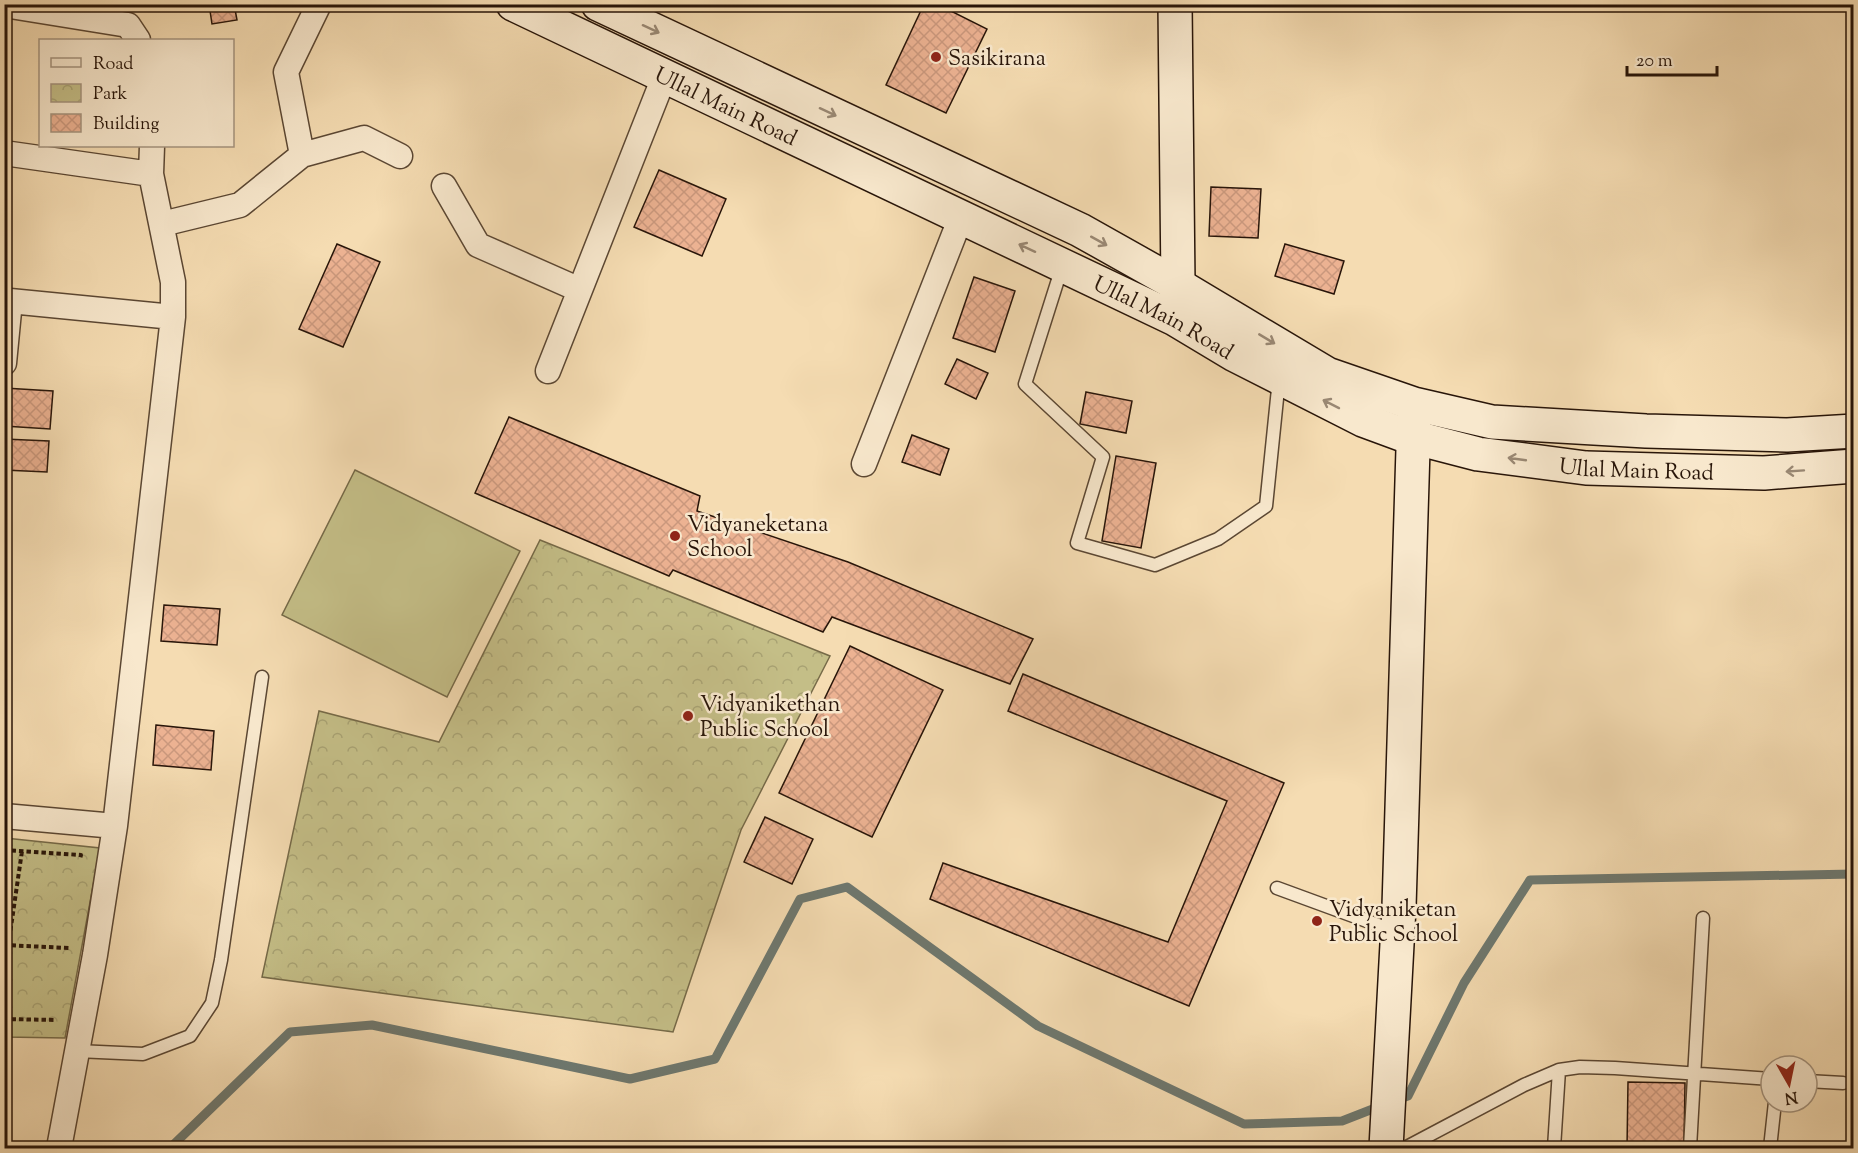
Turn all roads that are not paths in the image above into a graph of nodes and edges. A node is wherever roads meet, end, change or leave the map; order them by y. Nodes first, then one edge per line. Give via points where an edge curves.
1 (319, 4) edge
2 (513, 4) edge
3 (598, 4) edge
4 (1175, 4) edge
5 (4, 5) edge
6 (137, 39) edge
7 (664, 77) junction
8 (152, 147) edge
9 (4, 153) edge
10 (302, 155) junction
11 (400, 156) dead end
12 (151, 174) junction
13 (444, 186) dead end
14 (961, 217) junction
15 (162, 224) junction
16 (1063, 266) junction
17 (1178, 285) junction
18 (580, 290) junction
19 (7, 301) edge
20 (174, 317) junction
21 (1174, 319) junction
22 (4, 363) edge
23 (548, 371) dead end
24 (1279, 377) junction
25 (1414, 404) junction
26 (1854, 431) edge
27 (1413, 437) junction
28 (864, 464) dead end
29 (1854, 466) edge
30 (262, 677) dead end
31 (4, 816) edge
32 (115, 826) junction
33 (1277, 888) dead end
34 (1703, 918) dead end
35 (1398, 933) junction
36 (77, 1051) junction
37 (1559, 1070) junction
38 (1696, 1073) junction
39 (1759, 1078) edge
40 (1819, 1082) edge
41 (1843, 1083) dead end
42 (1774, 1114) edge
43 (1393, 1141) edge
44 (59, 1149) edge
45 (1554, 1149) edge
46 (1690, 1149) edge
47 (1770, 1149) edge

1 - 10 street via 286,72
2 - 7 main road, Ullal Main Road
3 -> 17 main road, Ullal Main Road via 1080,230
4 - 17 main road
5 - 6 street via 128,25
7 - 14 main road, Ullal Main Road
7 - 18 street
8 - 12 street
9 - 12 street
10 - 11 street via 364,138
10 - 15 street via 240,205
12 - 15 street
13 - 18 street via 478,245
16 -> 14 main road, Ullal Main Road
14 - 28 street
15 - 20 street via 173,282
16 - 21 main road, Ullal Main Road
16 - 24 lane via 1025,384 1102,457 1077,543 1155,565 1218,539 1266,506
17 - 21 main road
17 -> 25 main road, Ullal Main Road via 1327,374
18 - 23 street
19 - 20 street
19 - 22 street
20 - 32 street
21 - 24 main road, Ullal Main Road
27 -> 24 main road, Ullal Main Road via 1363,420
25 - 26 main road, Ullal Main Road via 1492,422 1787,435
25 - 27 main road
29 -> 27 main road, Ullal Main Road via 1764,473 1586,468 1478,454
27 - 35 main road
30 - 36 lane via 212,1003 190,1036 142,1054
31 - 32 street
32 - 36 street
33 - 35 lane
34 - 38 lane
35 - 43 main road via 1391,1069
36 - 44 street
37 - 38 lane via 1580,1067
37 - 43 lane
37 - 45 lane
38 - 39 lane
38 - 46 lane
40 - 41 lane
42 - 47 lane

